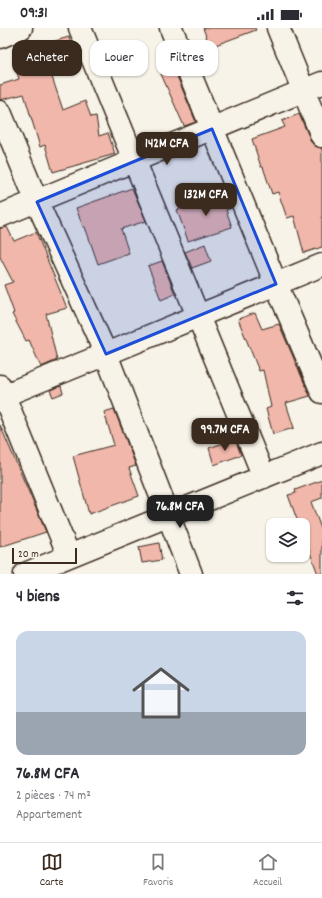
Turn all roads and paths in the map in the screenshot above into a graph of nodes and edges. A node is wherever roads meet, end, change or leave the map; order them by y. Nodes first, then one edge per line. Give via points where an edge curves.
1 (21, 28) edge
2 (80, 28) edge
3 (171, 28) edge
4 (278, 28) edge
5 (0, 37) edge
6 (313, 87) edge
7 (0, 112) edge
8 (212, 129) junction
9 (322, 136) edge
10 (134, 161) junction
11 (36, 202) junction
12 (0, 216) edge
13 (322, 265) edge
14 (276, 284) junction
15 (197, 317) junction
16 (106, 354) junction
17 (1, 392) edge
18 (322, 392) edge
19 (322, 453) edge
20 (264, 477) junction
21 (168, 515) junction
22 (69, 556) junction
23 (25, 574) edge
24 (191, 574) edge

1 - 5 street
2 - 10 street
3 - 8 street
4 - 6 street
6 - 8 street
6 - 9 street
7 - 11 street
8 - 10 street
8 - 14 street
10 - 11 street
10 - 15 street
11 - 12 street
11 - 16 street
13 - 14 street
14 - 15 street
14 - 18 street
15 - 16 street
15 - 20 street
16 - 17 street
16 - 21 street
17 - 22 street
19 - 20 street
20 - 21 street
21 - 22 street
21 - 24 street
22 - 23 street

